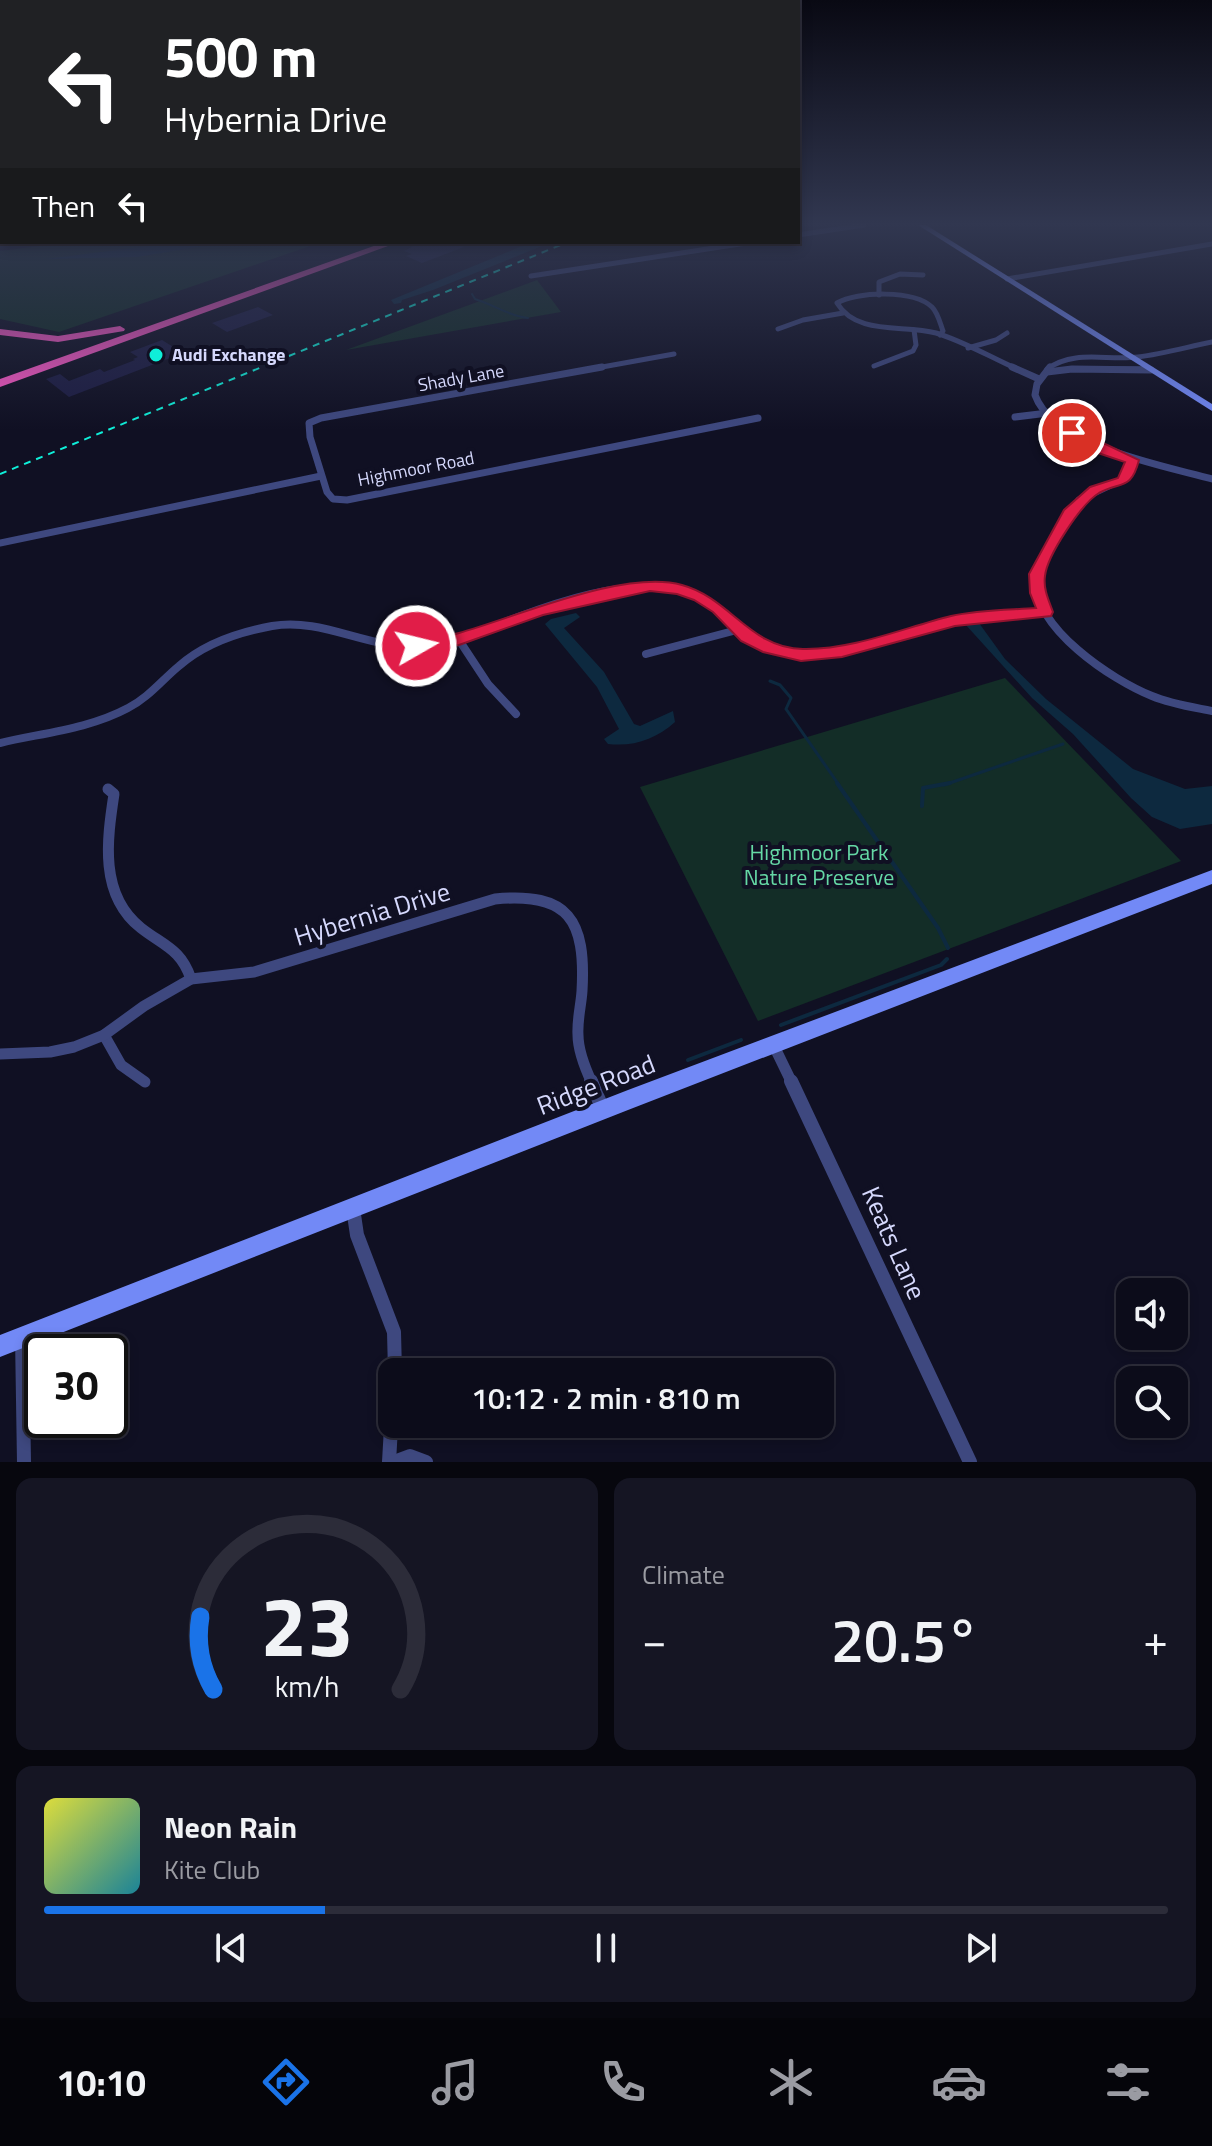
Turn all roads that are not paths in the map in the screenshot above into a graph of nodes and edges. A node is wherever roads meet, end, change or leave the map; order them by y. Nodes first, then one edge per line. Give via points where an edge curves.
1 (235, 293) edge
2 (251, 293) edge
3 (1027, 293) edge
4 (230, 295) junction
5 (879, 295) joint
6 (843, 313) junction
7 (778, 329) dead end
8 (914, 330) junction
9 (0, 332) edge
10 (1007, 333) dead end
11 (940, 335) junction
12 (1212, 342) edge
13 (968, 348) junction
14 (674, 354) dead end
15 (1054, 362) junction
16 (1126, 365) junction
17 (874, 366) dead end
18 (1066, 368) junction
19 (1047, 372) junction
20 (0, 376) edge
21 (1039, 379) junction
22 (0, 383) edge
23 (1212, 408) edge
24 (1048, 413) junction
25 (1015, 417) dead end
26 (758, 418) dead end
27 (1132, 460) junction
28 (321, 476) junction
29 (1212, 479) edge
30 (0, 543) edge
31 (1045, 612) junction
32 (737, 630) junction
33 (459, 640) junction
34 (646, 654) dead end
35 (1212, 711) edge
36 (516, 714) dead end
37 (0, 743) edge
38 (108, 789) dead end
39 (1212, 877) edge
40 (191, 979) junction
41 (104, 1035) junction
42 (773, 1044) junction
43 (0, 1054) edge
44 (145, 1082) dead end
45 (603, 1110) junction
46 (353, 1208) junction
47 (22, 1337) junction
48 (0, 1346) edge
49 (395, 1358) edge
50 (391, 1438) edge
51 (24, 1462) edge
52 (391, 1462) edge
53 (426, 1462) edge
54 (970, 1462) edge

1 - 4 highway
2 - 22 highway
3 - 16 street
4 - 9 highway via 101,335 43,339
4 - 20 highway
5 - 6 street via 844,296 836,305
5 - 11 street via 932,306
6 - 7 street
6 - 8 street via 867,325
8 - 11 street
8 - 17 street via 913,351
10 - 13 street
11 - 13 street
12 - 16 street
13 - 21 street
14 - 28 street, Shady Lane via 316,419 308,425
15 - 16 street via 1071,355
15 - 18 street
15 - 19 street
16 - 18 street
16 - 23 street via 1151,370
18 - 19 street
19 - 21 street
21 - 24 street via 1035,398
24 - 25 street
24 - 27 street via 1090,444
26 - 28 street, Highmoor Road via 347,500 333,499
27 - 29 street
27 - 31 street via 1126,478 1097,490 1071,510 1040,566 1036,582
28 - 30 street
31 - 32 street via 977,617 813,655 769,648
31 - 35 street via 1074,644 1124,682 1163,700
32 - 33 street via 710,602 689,592 632,588 540,610
32 - 34 street
33 - 36 street
33 - 37 street via 392,645 311,624 274,626 201,650 126,708
38 - 40 street via 115,802 106,849 113,890 137,925 184,958
39 - 42 street, Ridge Road
40 - 41 street, Hybernia Drive
40 - 45 street, Hybernia Drive via 254,972 495,899 550,901 568,914 580,933 578,1040
41 - 43 street, Hybernia Drive via 50,1052
41 - 44 street via 121,1065
42 - 45 street, Ridge Road
42 - 54 street, Keats Lane
45 - 46 street, Ridge Road
46 - 47 street, Ridge Road
46 - 49 street via 357,1235 394,1332
47 - 48 street, Ridge Road
47 - 51 street
50 - 52 street
52 - 53 street via 416,1456

